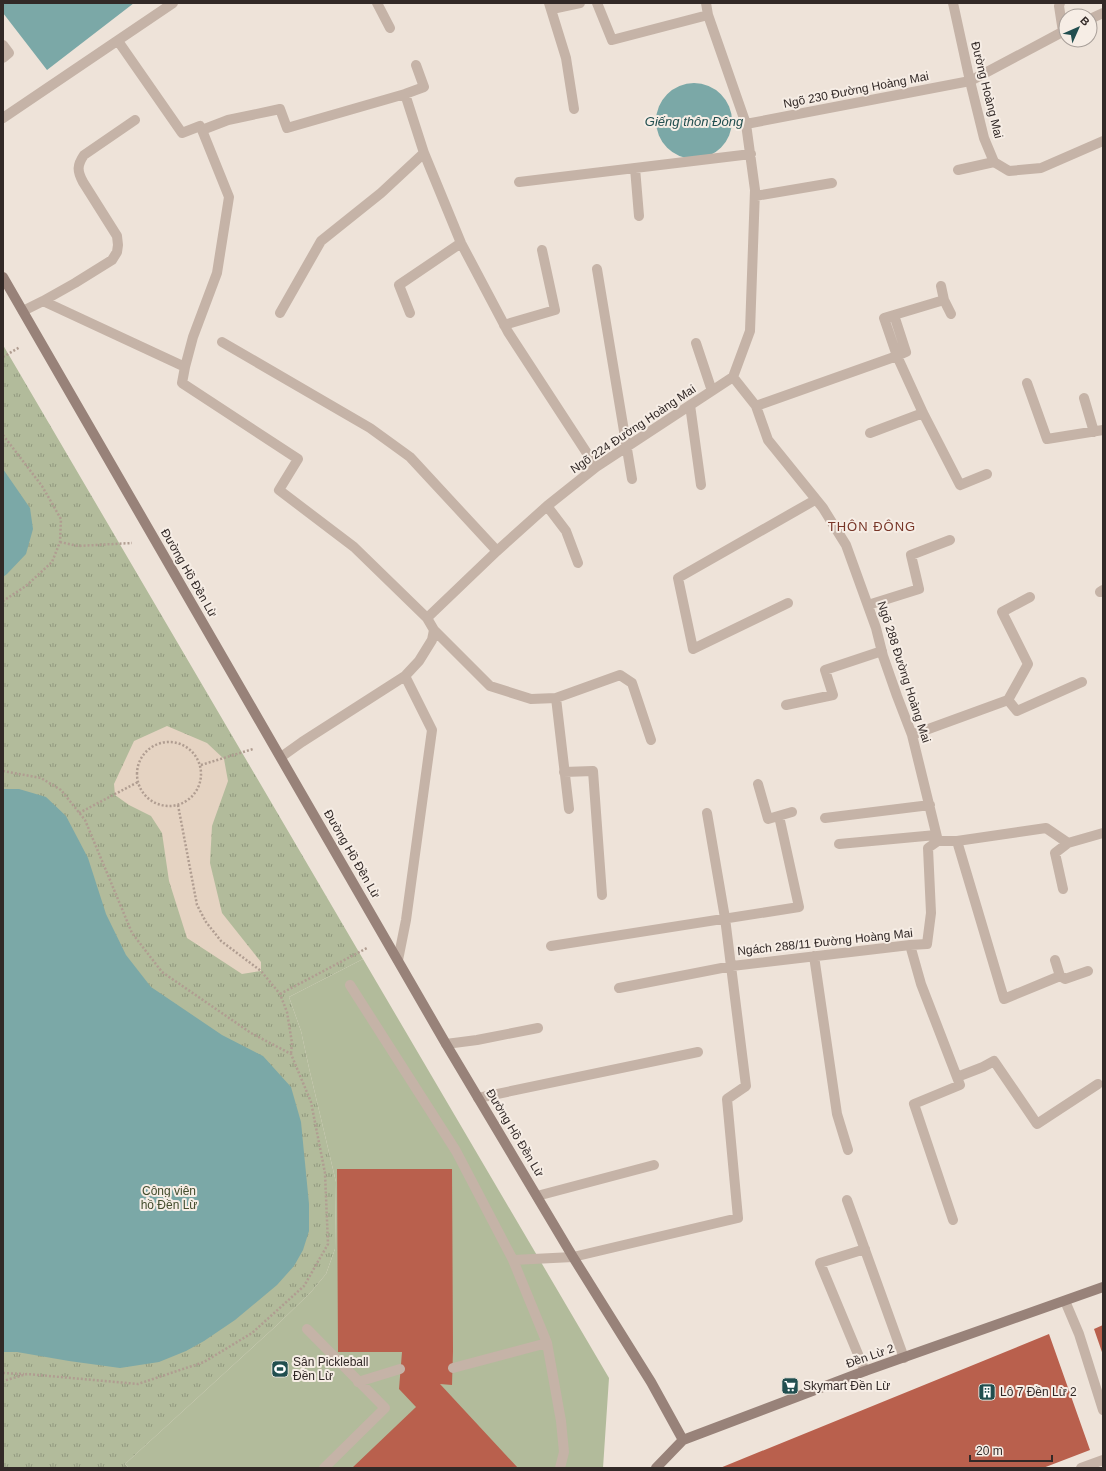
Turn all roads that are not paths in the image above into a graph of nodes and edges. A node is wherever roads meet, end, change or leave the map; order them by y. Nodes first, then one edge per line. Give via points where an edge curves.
1 (173, 3) edge
2 (377, 3) edge
3 (580, 3) edge
4 (597, 3) edge
5 (706, 3) edge
6 (953, 3) edge
7 (551, 6) edge
8 (708, 15) junction
9 (390, 28) dead end
10 (1058, 35) edge
11 (118, 41) junction
12 (3, 45) edge
13 (3, 58) edge
14 (416, 65) dead end
15 (970, 81) junction
16 (405, 94) junction
17 (574, 109) dead end
18 (3, 118) edge
19 (134, 120) dead end
20 (746, 124) junction
21 (202, 130) junction
22 (1103, 141) edge
23 (424, 153) junction
24 (750, 154) junction
25 (994, 162) junction
26 (635, 168) junction
27 (958, 170) dead end
28 (519, 182) dead end
29 (832, 183) dead end
30 (755, 196) junction
31 (639, 216) dead end
32 (461, 243) junction
33 (542, 250) dead end
34 (597, 269) dead end
35 (3, 277) edge
36 (940, 286) dead end
37 (944, 300) junction
38 (42, 301) junction
39 (23, 311) junction
40 (280, 313) dead end
41 (410, 313) dead end
42 (951, 314) dead end
43 (504, 325) junction
44 (222, 342) dead end
45 (696, 342) dead end
46 (897, 356) junction
47 (185, 367) junction
48 (733, 377) junction
49 (1027, 383) dead end
50 (712, 391) junction
51 (1084, 398) dead end
52 (690, 405) junction
53 (756, 406) junction
54 (923, 413) junction
55 (1099, 431) edge
56 (870, 433) dead end
57 (627, 447) junction
58 (596, 467) junction
59 (987, 474) dead end
60 (632, 480) dead end
61 (701, 485) dead end
62 (815, 500) junction
63 (547, 506) junction
64 (950, 540) dead end
65 (496, 551) junction
66 (578, 563) dead end
67 (1030, 597) dead end
68 (788, 603) dead end
69 (868, 605) junction
70 (427, 618) junction
71 (434, 630) junction
72 (882, 651) junction
73 (405, 676) junction
74 (1082, 682) dead end
75 (556, 698) junction
76 (1008, 700) junction
77 (786, 705) dead end
78 (912, 735) junction
79 (651, 740) dead end
80 (281, 757) junction
81 (564, 772) junction
82 (758, 784) dead end
83 (930, 806) junction
84 (568, 809) dead end
85 (792, 812) dead end
86 (707, 813) dead end
87 (779, 816) junction
88 (825, 818) dead end
89 (1103, 833) edge
90 (937, 838) junction
91 (957, 841) junction
92 (1068, 843) junction
93 (839, 844) dead end
94 (1063, 888) dead end
95 (602, 895) dead end
96 (725, 918) junction
97 (910, 945) junction
98 (550, 946) dead end
99 (814, 956) junction
100 (398, 960) junction
101 (1055, 960) dead end
102 (732, 966) junction
103 (1088, 971) dead end
104 (1060, 976) junction
105 (350, 985) dead end
106 (619, 988) dead end
107 (538, 1028) dead end
108 (446, 1044) junction
109 (698, 1052) dead end
110 (957, 1077) junction
111 (1098, 1084) dead end
112 (478, 1098) junction
113 (848, 1150) dead end
114 (654, 1165) dead end
115 (537, 1196) junction
116 (847, 1200) dead end
117 (953, 1220) dead end
118 (865, 1249) junction
119 (573, 1257) junction
120 (513, 1260) junction
121 (1103, 1287) edge
122 (1065, 1301) junction
123 (307, 1329) dead end
124 (547, 1343) junction
125 (904, 1358) junction
126 (453, 1368) dead end
127 (400, 1369) dead end
128 (865, 1371) junction
129 (358, 1382) junction
130 (1103, 1410) edge
131 (683, 1440) junction
132 (1103, 1460) edge
133 (324, 1468) edge
134 (560, 1468) edge
135 (656, 1468) edge
136 (1081, 1468) edge

1 - 11 street
2 - 9 street
3 - 7 street
4 - 8 street via 612,40
5 - 8 street
6 - 15 street, Đường Hoàng Mai
7 - 17 street via 566,58
8 - 20 street
10 - 15 street, Ngõ 230 Đường Hoàng Mai
11 - 18 street
11 - 21 street via 182,133 200,126
12 - 13 street via 9,53
14 - 16 street via 424,87
15 - 20 street, Ngõ 230 Đường Hoàng Mai
15 - 25 street, Đường Hoàng Mai via 984,138
16 - 21 street via 287,128 280,109 228,120
16 - 23 street
19 - 38 street via 84,155 78,168 83,182 117,236 117,252 112,260
20 - 24 street
21 - 47 street via 229,197 217,273 193,337
22 - 25 street via 1041,168 1009,171
23 - 32 street
23 - 40 street via 381,193 321,242
24 - 26 street
24 - 30 street
25 - 27 street
26 - 28 street
26 - 31 street
29 - 30 street
30 - 48 street via 750,331
32 - 41 street via 399,286
32 - 43 street
33 - 43 street via 555,310
34 - 57 street
35 - 39 street, Đường Hồ Đền Lừ
36 - 37 street
37 - 42 street
37 - 46 street via 894,314 906,352
38 - 39 street
38 - 47 street
39 - 80 street, Đường Hồ Đền Lừ
43 - 58 street
44 - 65 street via 370,428 410,456
45 - 50 street
46 - 53 street
46 - 54 street
47 - 70 street via 182,383 298,459 279,490 354,547
48 - 50 street, Ngõ 224 Đường Hoàng Mai
48 - 53 street, Ngõ 288 Đường Hoàng Mai
49 - 55 street via 1047,439
50 - 52 street, Ngõ 224 Đường Hoàng Mai
51 - 55 street
52 - 57 street, Ngõ 224 Đường Hoàng Mai
52 - 61 street
53 - 62 street, Ngõ 288 Đường Hoàng Mai via 768,440
54 - 56 street
54 - 59 street via 960,485
57 - 58 street, Ngõ 224 Đường Hoàng Mai
57 - 60 street
58 - 63 street, Ngõ 224 Đường Hoàng Mai
62 - 68 street via 678,578 693,649
62 - 69 street, Ngõ 288 Đường Hoàng Mai via 823,508 846,545
63 - 65 street, Ngõ 224 Đường Hoàng Mai
63 - 66 street via 566,531
64 - 69 street via 911,555 919,589
65 - 70 street, Ngõ 224 Đường Hoàng Mai
67 - 76 street via 1002,612 1028,664
69 - 72 street, Ngõ 288 Đường Hoàng Mai
70 - 71 street
71 - 73 street via 432,640 419,661
71 - 75 street via 490,686 532,699
72 - 77 street via 825,670 833,695
72 - 78 street, Ngõ 288 Đường Hoàng Mai
73 - 80 street
73 - 100 street via 432,730 406,920
74 - 76 street via 1017,711
75 - 79 street via 620,675 632,683
75 - 81 street
76 - 78 street
78 - 83 street, Ngõ 288 Đường Hoàng Mai
80 - 100 street, Đường Hồ Đền Lừ
81 - 84 street
81 - 95 street via 593,771
82 - 87 street via 768,819
83 - 88 street
83 - 90 street, Ngõ 288 Đường Hoàng Mai
85 - 87 street
86 - 96 street
87 - 96 street via 799,907
89 - 92 street
90 - 91 street
90 - 93 street
90 - 97 street, Ngách 288/11 Đường Hoàng Mai via 928,848 930,913 927,944
91 - 92 street via 1046,828
91 - 104 street via 1004,999
92 - 94 street via 1056,853
96 - 98 street
96 - 102 street
97 - 99 street, Ngách 288/11 Đường Hoàng Mai
97 - 110 street via 921,984
99 - 102 street, Ngách 288/11 Đường Hoàng Mai
99 - 113 street via 837,1114
100 - 108 street, Đường Hồ Đền Lừ
101 - 104 street
102 - 106 street, Ngách 288/11 Đường Hoàng Mai
102 - 119 street via 746,1086 727,1098 738,1218
103 - 104 street via 1065,979
105 - 120 street via 456,1151
107 - 108 street
108 - 112 street, Đường Hồ Đền Lừ
109 - 112 street
110 - 111 street via 994,1061 1037,1124
110 - 117 street via 960,1085 914,1104
112 - 115 street, Đường Hồ Đền Lừ
114 - 115 street
115 - 119 street, Đường Hồ Đền Lừ
116 - 118 street
118 - 125 street
118 - 128 street via 820,1263
119 - 120 street
119 - 131 street, Đường Hồ Đền Lừ via 651,1382
120 - 124 street
121 - 122 street, Đền Lừ 2
122 - 125 street, Đền Lừ 2
122 - 130 street via 1079,1334
123 - 129 street
124 - 126 street
124 - 134 street via 561,1421 564,1452
125 - 128 street, Đền Lừ 2
127 - 129 street
128 - 131 street, Đền Lừ 2
129 - 133 street via 385,1408
131 - 135 street, Đền Lừ 2
132 - 136 street

